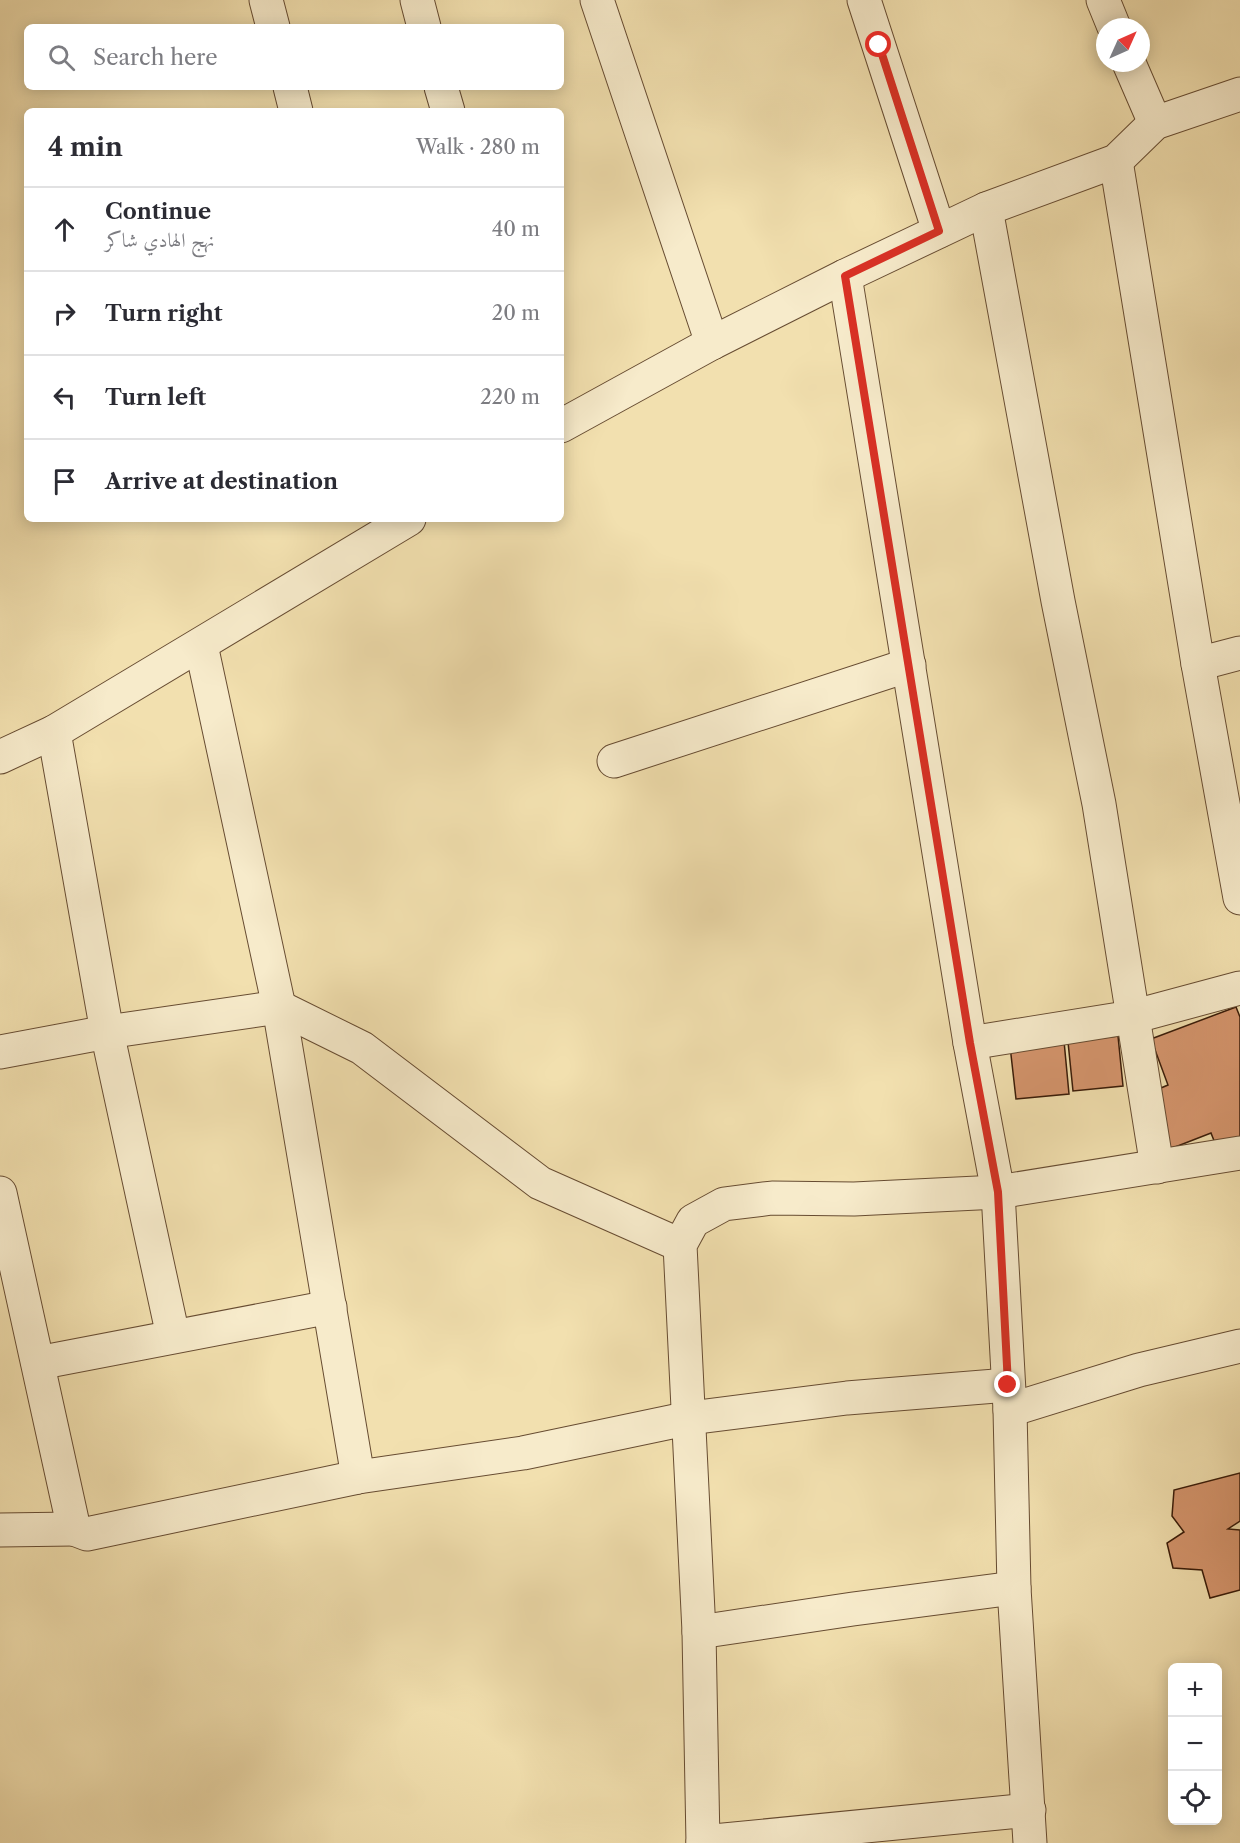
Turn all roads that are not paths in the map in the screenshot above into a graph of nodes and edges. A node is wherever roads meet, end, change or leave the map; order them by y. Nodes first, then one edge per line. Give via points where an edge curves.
1 (266, 0) edge
2 (417, 0) edge
3 (597, 0) edge
4 (864, 0) edge
5 (272, 24) edge
6 (423, 24) edge
7 (1133, 72) edge
8 (291, 90) edge
9 (442, 90) edge
10 (1240, 93) edge
11 (295, 108) edge
12 (447, 108) edge
13 (1155, 123) junction
14 (1116, 161) junction
15 (986, 209) junction
16 (939, 231) junction
17 (845, 276) junction
18 (712, 343) junction
19 (564, 424) edge
20 (404, 522) edge
21 (201, 645) junction
22 (1240, 653) edge
23 (1198, 664) junction
24 (909, 665) junction
25 (54, 732) junction
26 (0, 757) edge
27 (614, 761) dead end
28 (1240, 898) edge
29 (1240, 988) edge
30 (279, 1007) junction
31 (1132, 1017) junction
32 (107, 1032) junction
33 (970, 1043) junction
34 (0, 1052) edge
35 (1240, 1153) edge
36 (1157, 1167) junction
37 (998, 1192) junction
38 (0, 1193) edge
39 (680, 1245) junction
40 (330, 1307) junction
41 (173, 1336) junction
42 (1240, 1346) edge
43 (38, 1363) junction
44 (1009, 1397) junction
45 (690, 1418) junction
46 (358, 1477) junction
47 (74, 1529) junction
48 (0, 1530) edge
49 (1014, 1588) junction
50 (699, 1632) junction
51 (1029, 1810) junction
52 (703, 1843) edge
53 (1030, 1843) edge

1 - 5 street
2 - 6 street
3 - 18 street
4 - 16 street
7 - 13 street
8 - 11 street
9 - 12 street
10 - 13 street
13 - 14 street
14 - 15 street
14 - 23 street
15 - 16 street
15 - 31 street via 1055,589 1099,804
16 - 17 street
17 - 18 street
17 - 24 street
18 - 19 street
20 - 21 street
21 - 25 street
21 - 30 street
22 - 23 street
23 - 28 street
24 - 27 street
24 - 33 street
25 - 26 street
25 - 32 street
29 - 31 street
30 - 32 street
30 - 39 street via 362,1048 540,1183
30 - 40 street
31 - 33 street
31 - 36 street
32 - 34 street
32 - 41 street
33 - 37 street
35 - 36 street
36 - 37 street
37 - 39 street via 854,1199 772,1198 724,1204 693,1221
37 - 44 street
38 - 43 street
39 - 45 street
40 - 41 street
40 - 46 street
41 - 43 street
42 - 44 street
43 - 47 street
44 - 45 street via 847,1398
44 - 49 street
45 - 46 street via 523,1453
45 - 50 street
46 - 47 street via 87,1534
47 - 48 street
49 - 50 street
49 - 51 street
50 - 52 street
51 - 52 street
51 - 53 street

